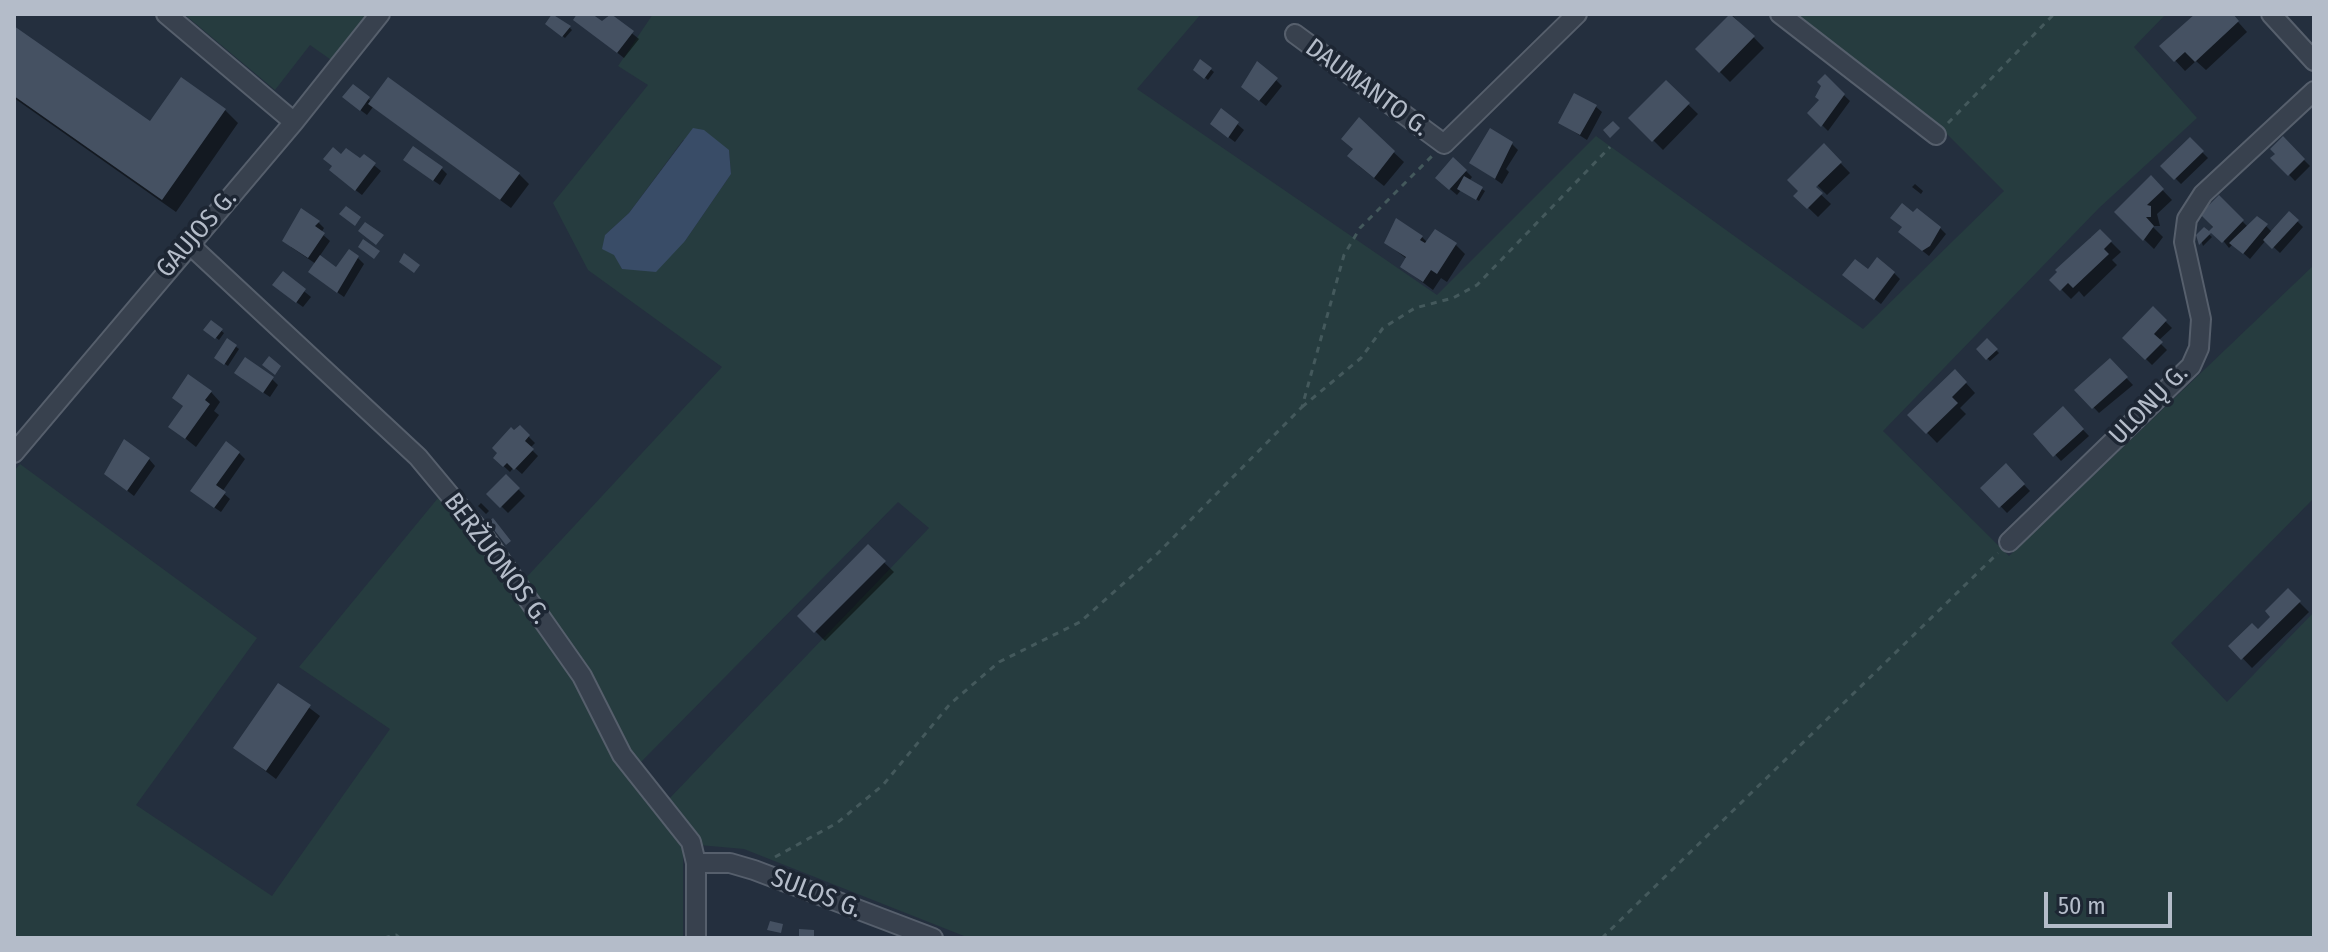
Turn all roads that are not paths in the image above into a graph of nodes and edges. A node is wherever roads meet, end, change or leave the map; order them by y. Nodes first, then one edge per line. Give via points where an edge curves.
1 (166, 14) edge
2 (380, 14) edge
3 (1577, 14) edge
4 (1780, 14) edge
5 (2271, 14) edge
6 (1295, 34) dead end
7 (2314, 61) edge
8 (2314, 91) edge
9 (294, 122) junction
10 (1936, 135) road end
11 (189, 244) junction
12 (14, 453) edge
13 (2009, 542) road end
14 (696, 863) junction
15 (696, 938) edge
16 (933, 938) edge

1 - 9 street
2 - 9 street, GAUJOS G.
3 - 6 street, DAUMANTO G. via 1444,144
4 - 10 street
5 - 7 street
8 - 13 street, ULONŲ G. via 2203,194 2187,219 2184,242 2201,319 2199,348 2191,366
9 - 11 street, GAUJOS G.
11 - 12 street, GAUJOS G.
11 - 14 street, BERŽUONOS G. via 418,457 483,535 582,676 622,755 691,842
14 - 15 street, BERŽUONOS G.
14 - 16 street, SULOS G. via 730,863 754,870

